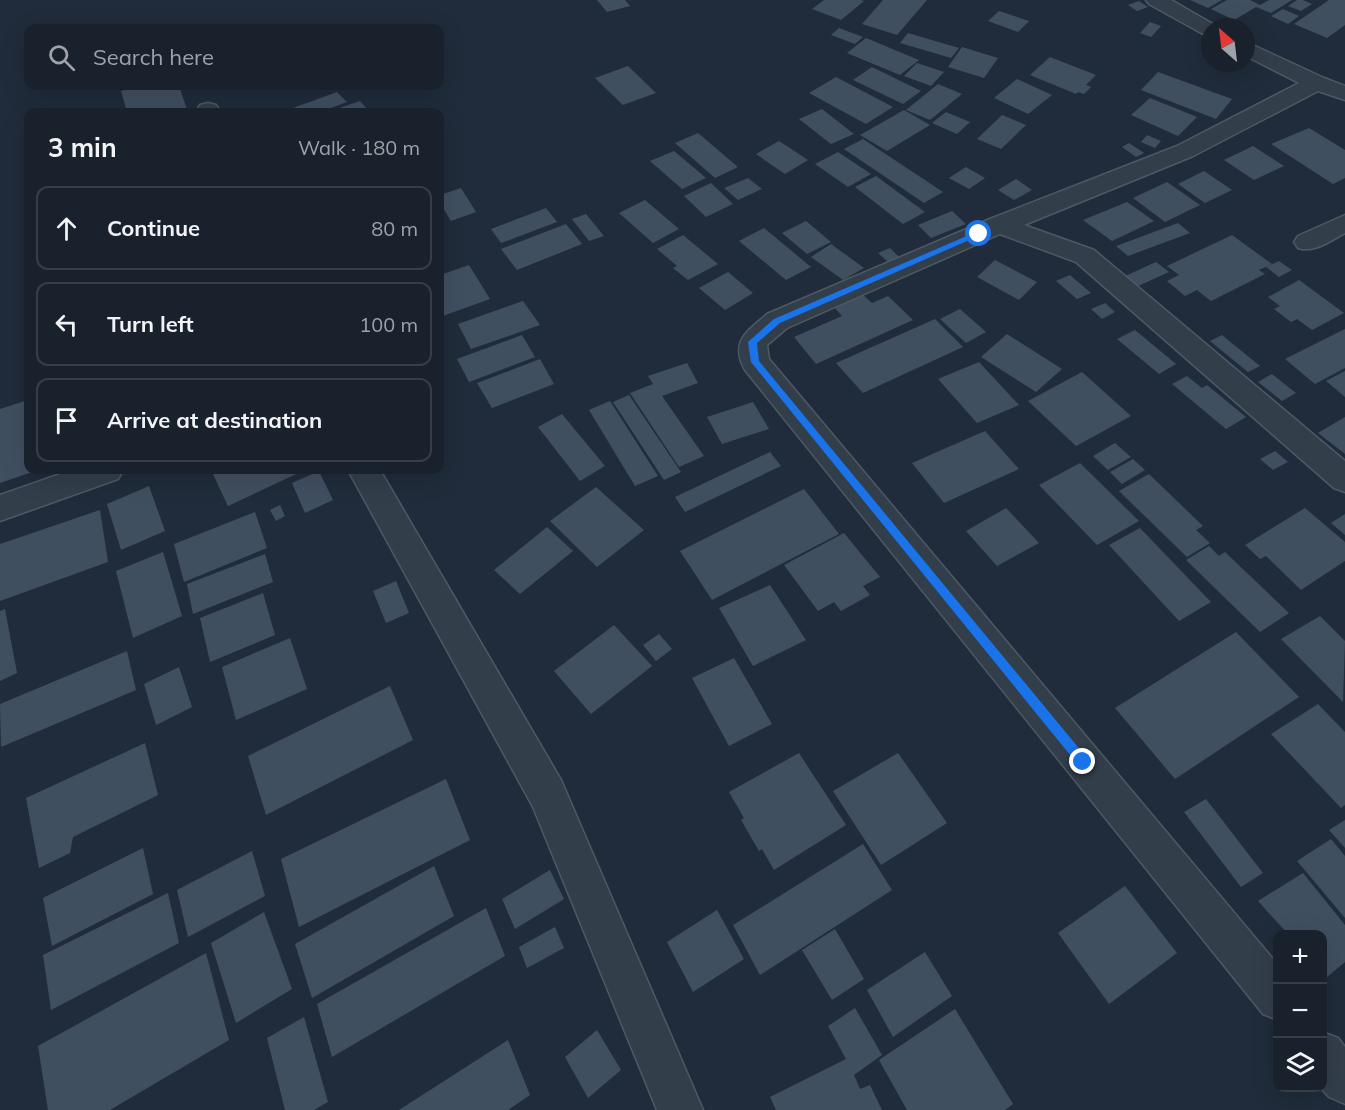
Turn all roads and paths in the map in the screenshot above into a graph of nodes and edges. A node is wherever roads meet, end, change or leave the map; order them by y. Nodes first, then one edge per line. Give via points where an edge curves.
1 (1156, 0) edge
2 (1201, 25) edge
3 (1255, 52) edge
4 (1316, 83) junction
5 (1345, 93) edge
6 (1069, 216) junction
7 (1345, 223) edge
8 (999, 225) junction
9 (1307, 242) dead end
10 (1085, 256) junction
11 (96, 474) edge
12 (366, 474) edge
13 (1345, 479) edge
14 (0, 508) edge
15 (1273, 993) edge
16 (1327, 1059) edge
17 (1345, 1081) edge
18 (680, 1110) edge

1 - 2 street
3 - 4 street
4 - 5 street
4 - 6 street
6 - 8 street
6 - 10 street
7 - 9 street
8 - 10 street
8 - 15 street via 777,321 753,342 755,362
10 - 13 street
11 - 14 street
12 - 18 street via 548,794
16 - 17 street

